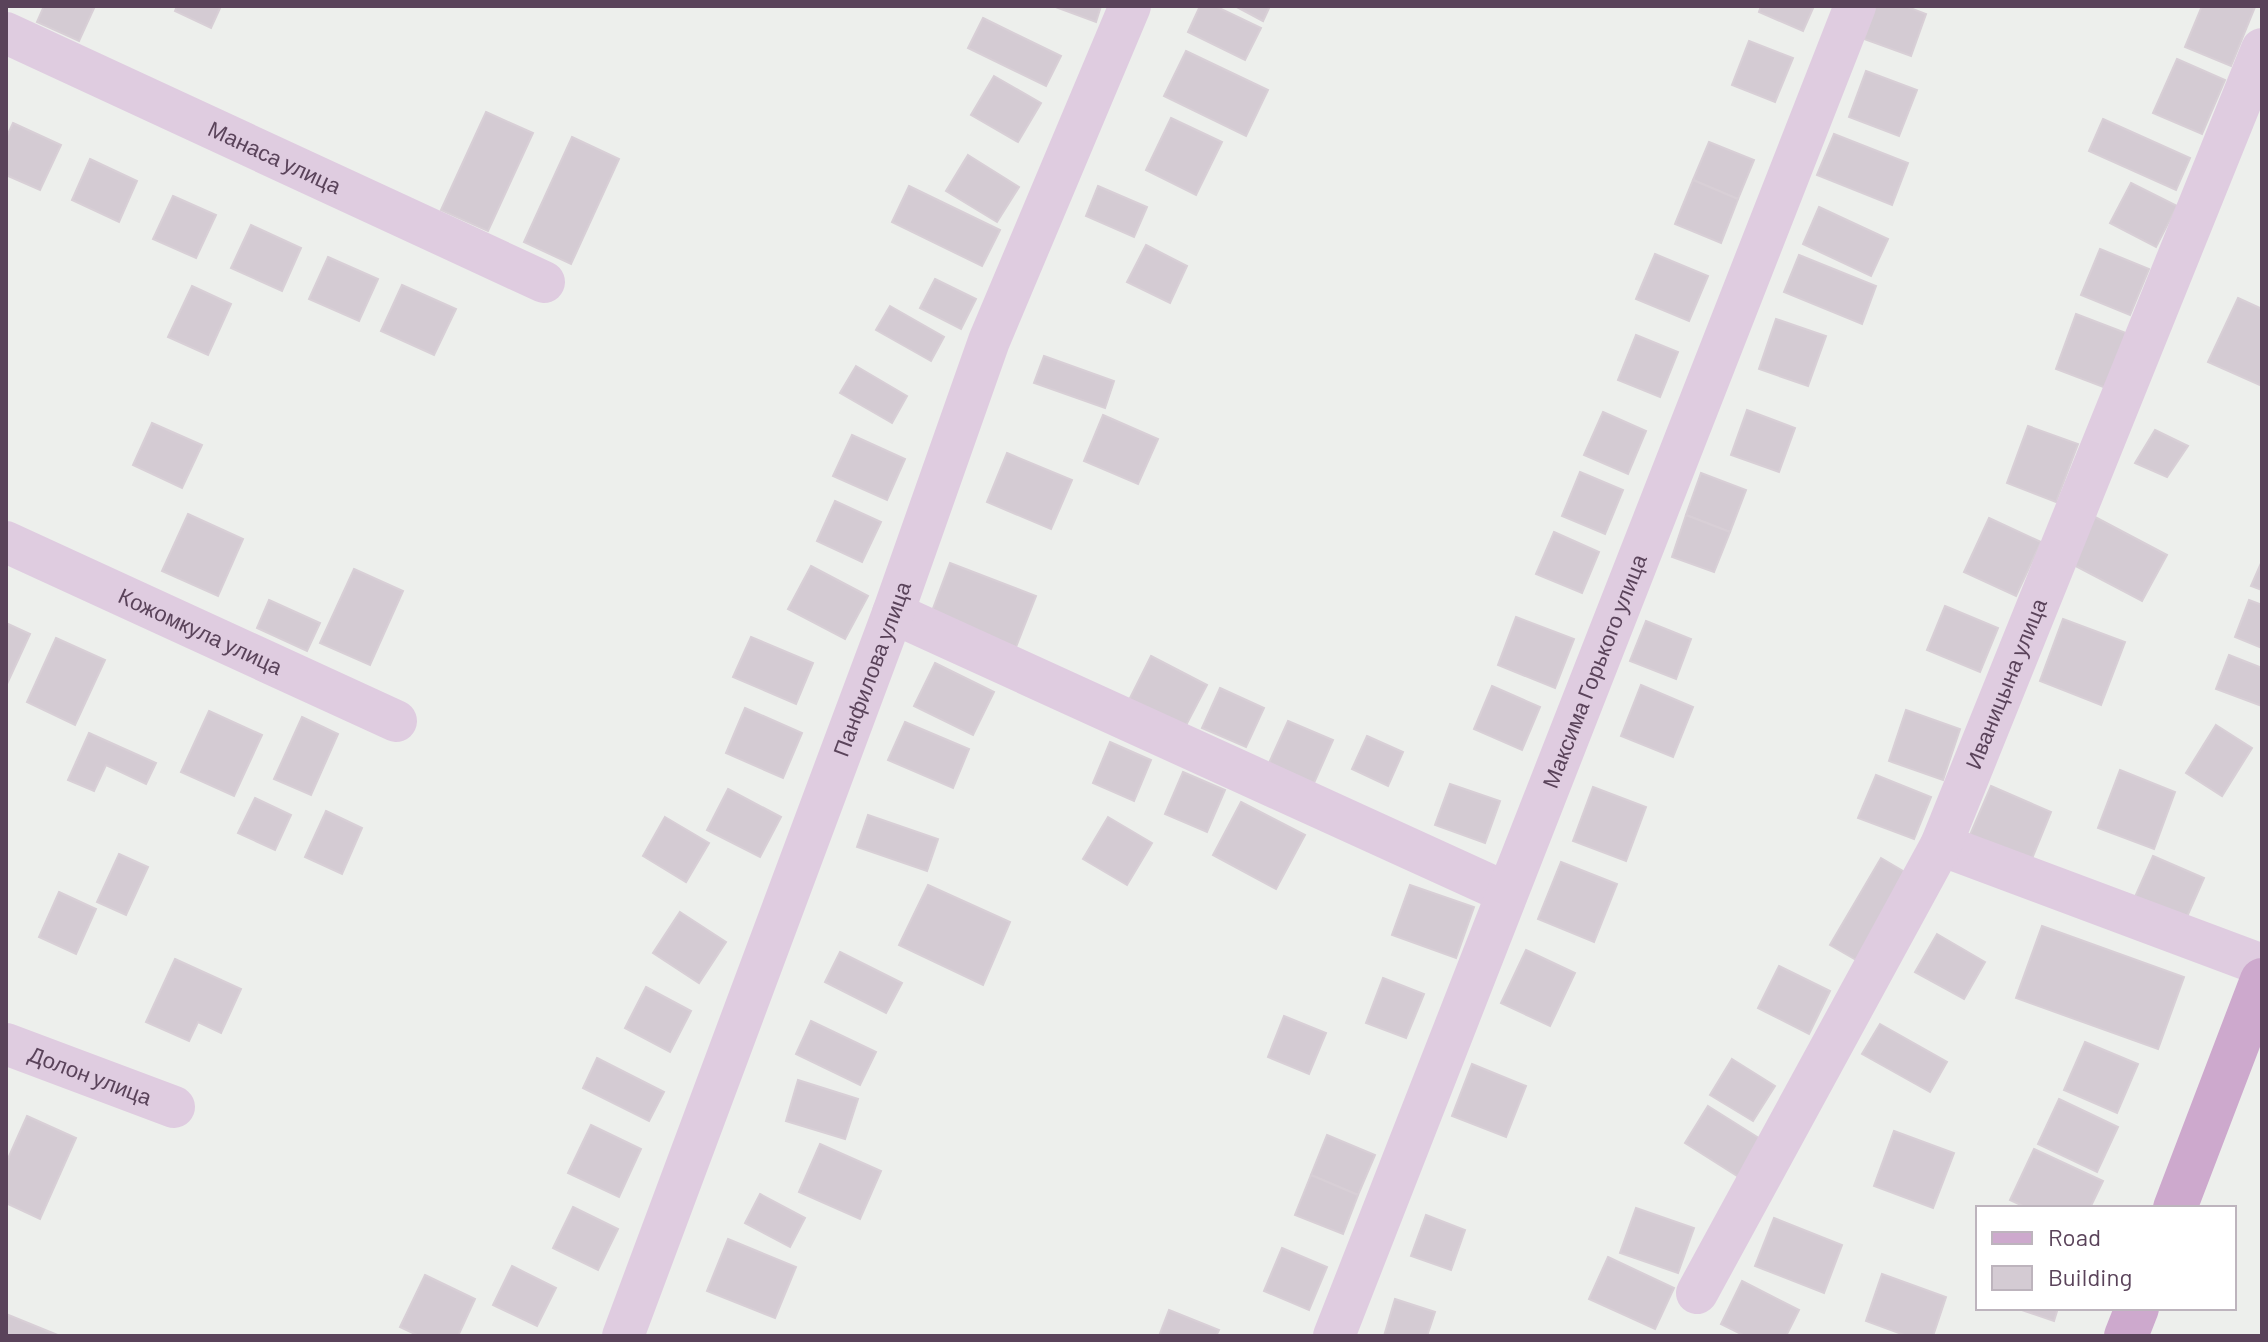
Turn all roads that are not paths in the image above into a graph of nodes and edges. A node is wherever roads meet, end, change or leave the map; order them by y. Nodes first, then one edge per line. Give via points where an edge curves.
1 (1130, 6) edge
2 (1855, 6) edge
3 (6, 33) edge
4 (2262, 49) edge
5 (544, 282) dead end
6 (6, 542) edge
7 (893, 613) junction
8 (396, 721) dead end
9 (1941, 845) junction
10 (1507, 893) junction
11 (2262, 965) edge
12 (2262, 980) edge
13 (6, 1044) edge
14 (174, 1107) dead end
15 (2176, 1206) edge
16 (1697, 1293) dead end
17 (2136, 1310) edge
18 (623, 1336) edge
19 (1334, 1336) edge
20 (2126, 1336) edge

1 - 7 street, Панфилова улица via 989,341
2 - 10 street, Максима Горького улица
3 - 5 street, Манаса улица
4 - 9 street, Иваницына улица
6 - 8 street, Кожомкула улица
7 - 10 street
7 - 18 street, Панфилова улица
9 - 11 street
9 - 16 street, Иваницына улица
10 - 19 street, Максима Горького улица
12 - 15 main road
13 - 14 street, Долон улица
17 - 20 main road

